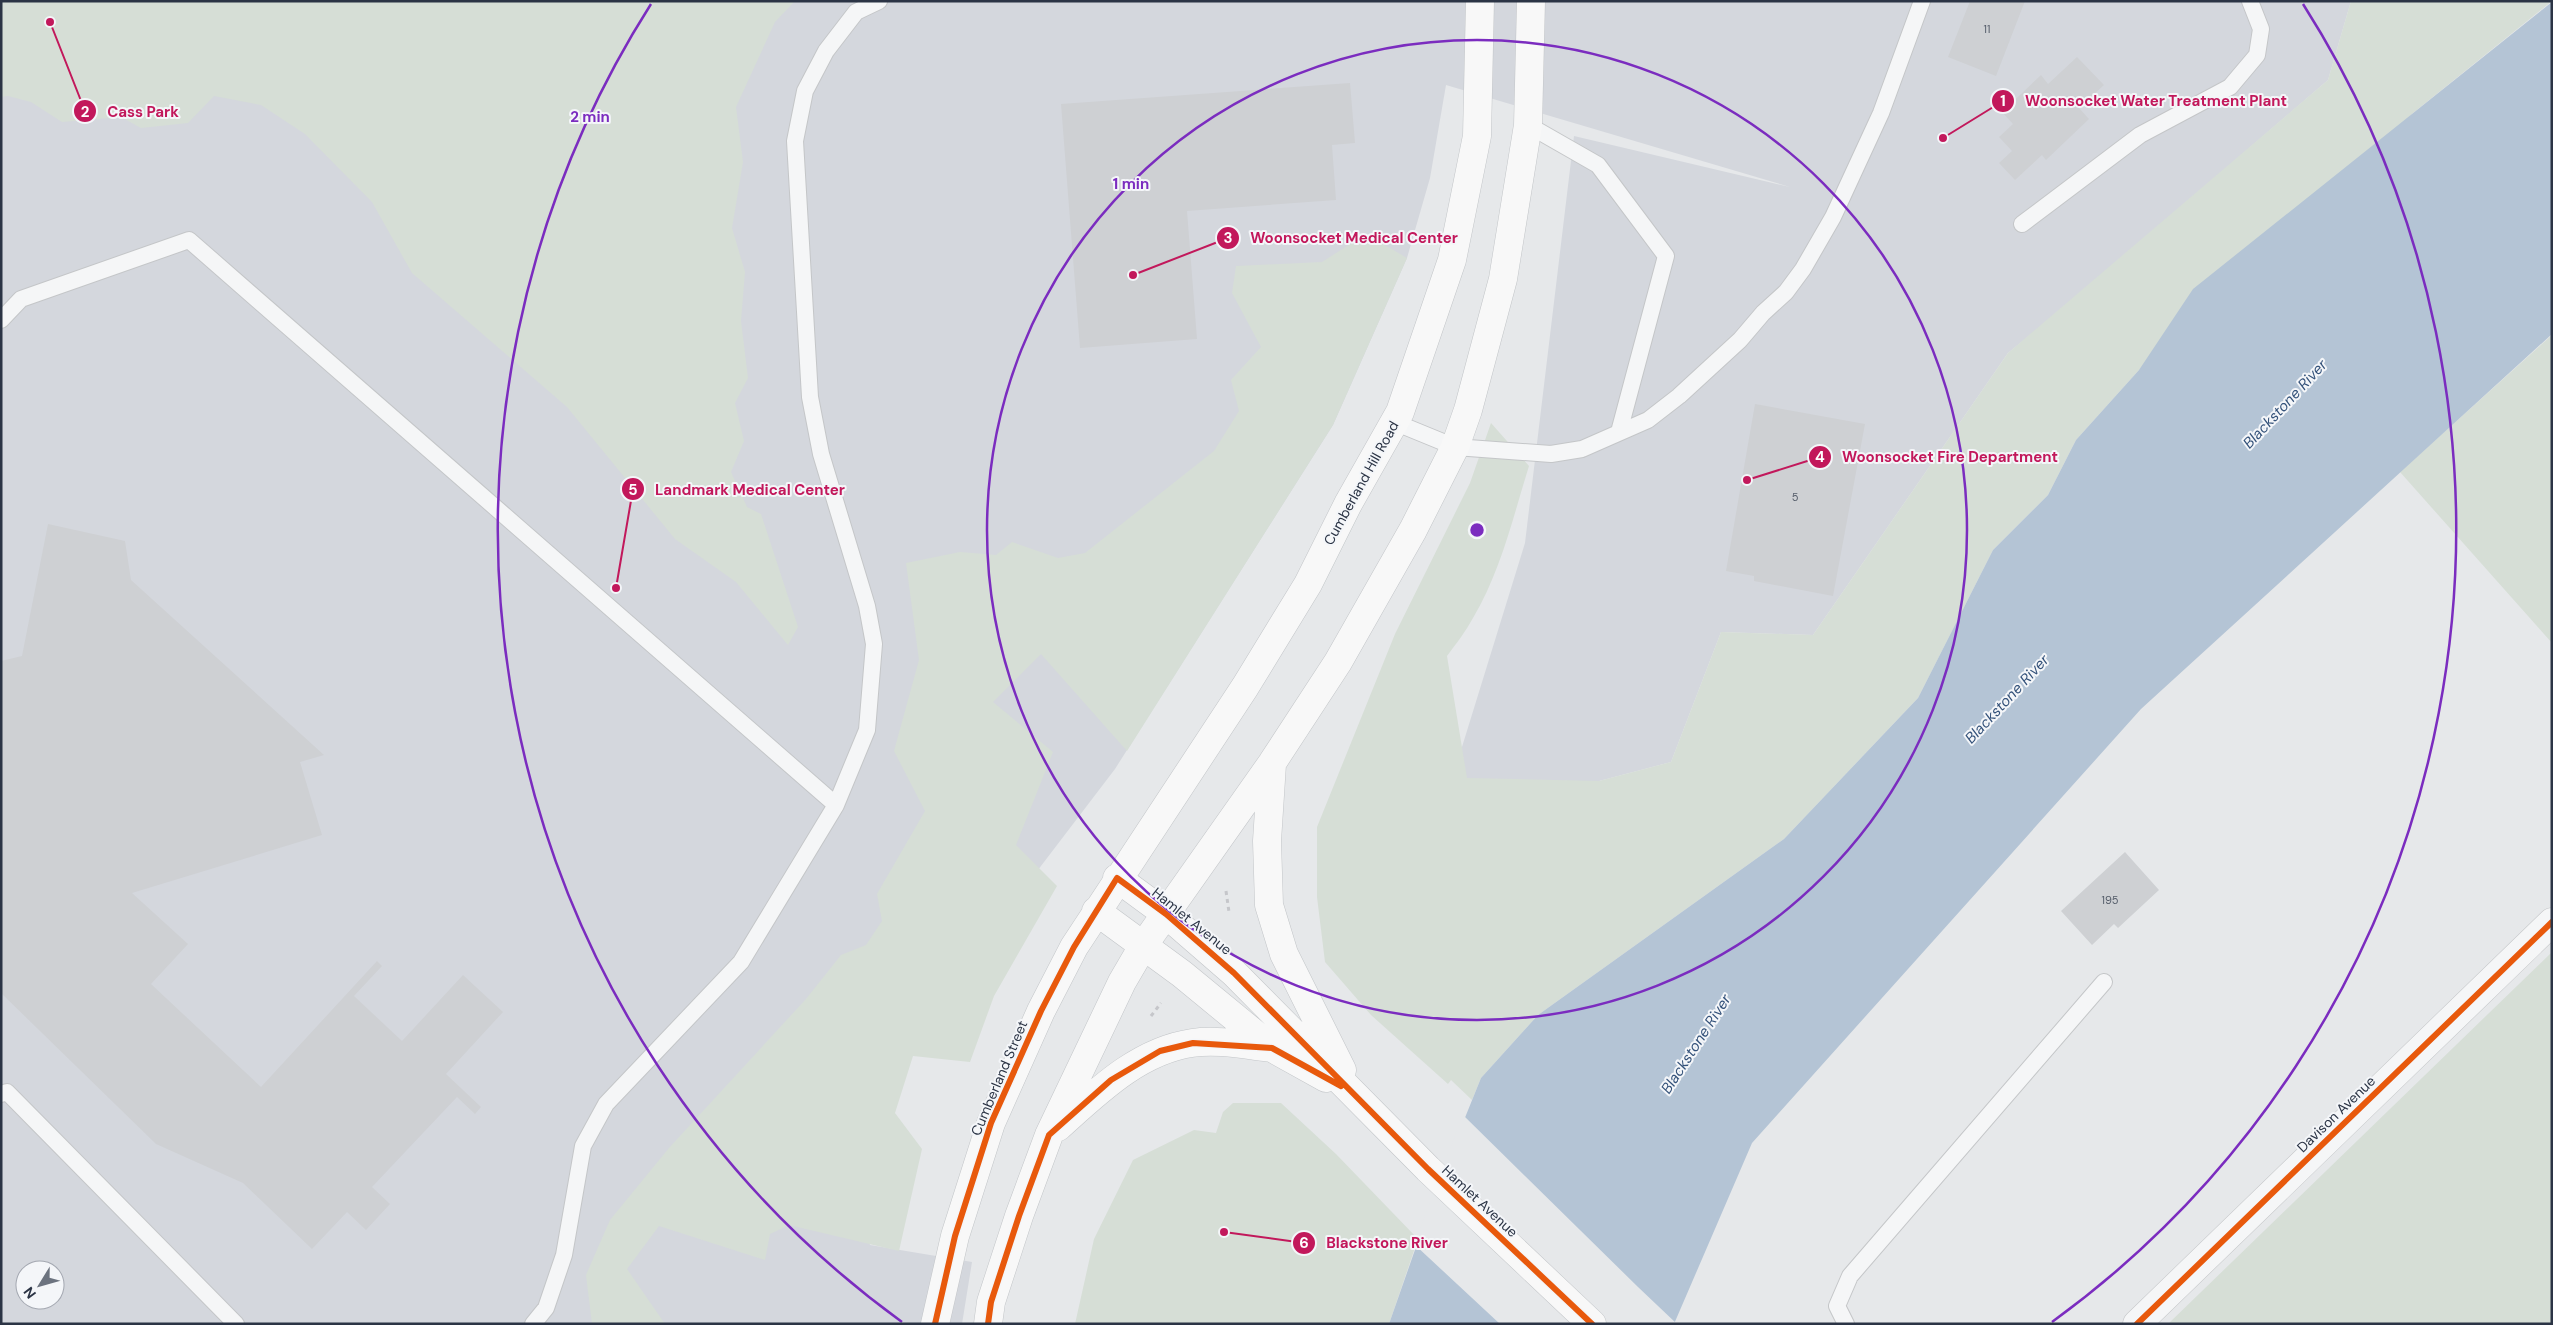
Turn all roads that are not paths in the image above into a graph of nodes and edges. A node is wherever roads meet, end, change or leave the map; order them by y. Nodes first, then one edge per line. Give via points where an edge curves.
1 (879, 1) edge
2 (1480, 1) edge
3 (1531, 1) edge
4 (1922, 1) edge
5 (2250, 1) edge
6 (1528, 125) junction
7 (2022, 224) dead end
8 (1, 320) edge
9 (1394, 422) junction
10 (1619, 432) junction
11 (1455, 448) junction
12 (1272, 763) junction
13 (836, 805) junction
14 (1117, 878) junction
15 (1096, 911) junction
16 (1166, 914) junction
17 (2552, 922) edge
18 (1143, 946) junction
19 (2104, 982) dead end
20 (1272, 1048) junction
21 (1, 1094) edge
22 (1354, 1094) junction
23 (1049, 1135) junction
24 (236, 1324) edge
25 (533, 1324) edge
26 (935, 1324) edge
27 (988, 1324) edge
28 (1592, 1324) edge
29 (1846, 1324) edge
30 (2138, 1324) edge

1 - 13 lane via 856,12 826,51 805,90 795,141 810,397 821,454 867,606 874,644 867,730
2 - 9 main road, Cumberland Hill Road via 1477,136 1452,260 1421,356
3 - 6 main road
4 - 10 lane via 1881,113 1833,217 1803,269 1740,340 1679,396 1648,420
5 - 7 lane via 2261,29 2257,55 2230,87 2140,135
6 - 10 lane via 1598,165 1666,256
6 - 11 main road via 1503,279
8 - 13 lane via 21,299 189,240
9 - 11 lane
9 - 14 main road, Cumberland Hill Road via 1308,584 1245,687
10 - 11 lane via 1582,449 1550,454
11 - 12 main road via 1338,662
12 - 16 main road
12 - 22 main road via 1267,842 1269,905 1284,954
13 - 25 lane via 741,962 606,1104 583,1146 564,1255 546,1308
14 - 15 main road, Cumberland Hill Road
14 - 16 main road, Hamlet Avenue
15 - 18 main road, Hamlet Avenue
15 - 26 main road, Cumberland Street via 1042,1011 991,1123 956,1236
16 - 18 main road
16 - 22 main road, Hamlet Avenue via 1234,972
17 - 30 street, Davison Avenue
18 - 20 main road, Hamlet Avenue
18 - 23 main road via 1122,982
19 - 29 lane via 1850,1276 1837,1306
20 - 22 main road, Hamlet Avenue
20 - 23 main road via 1193,1043 1160,1050 1111,1080
21 - 24 lane via 7,1092
22 - 28 main road, Hamlet Avenue via 1428,1169
23 - 27 main road via 1018,1216 991,1302

